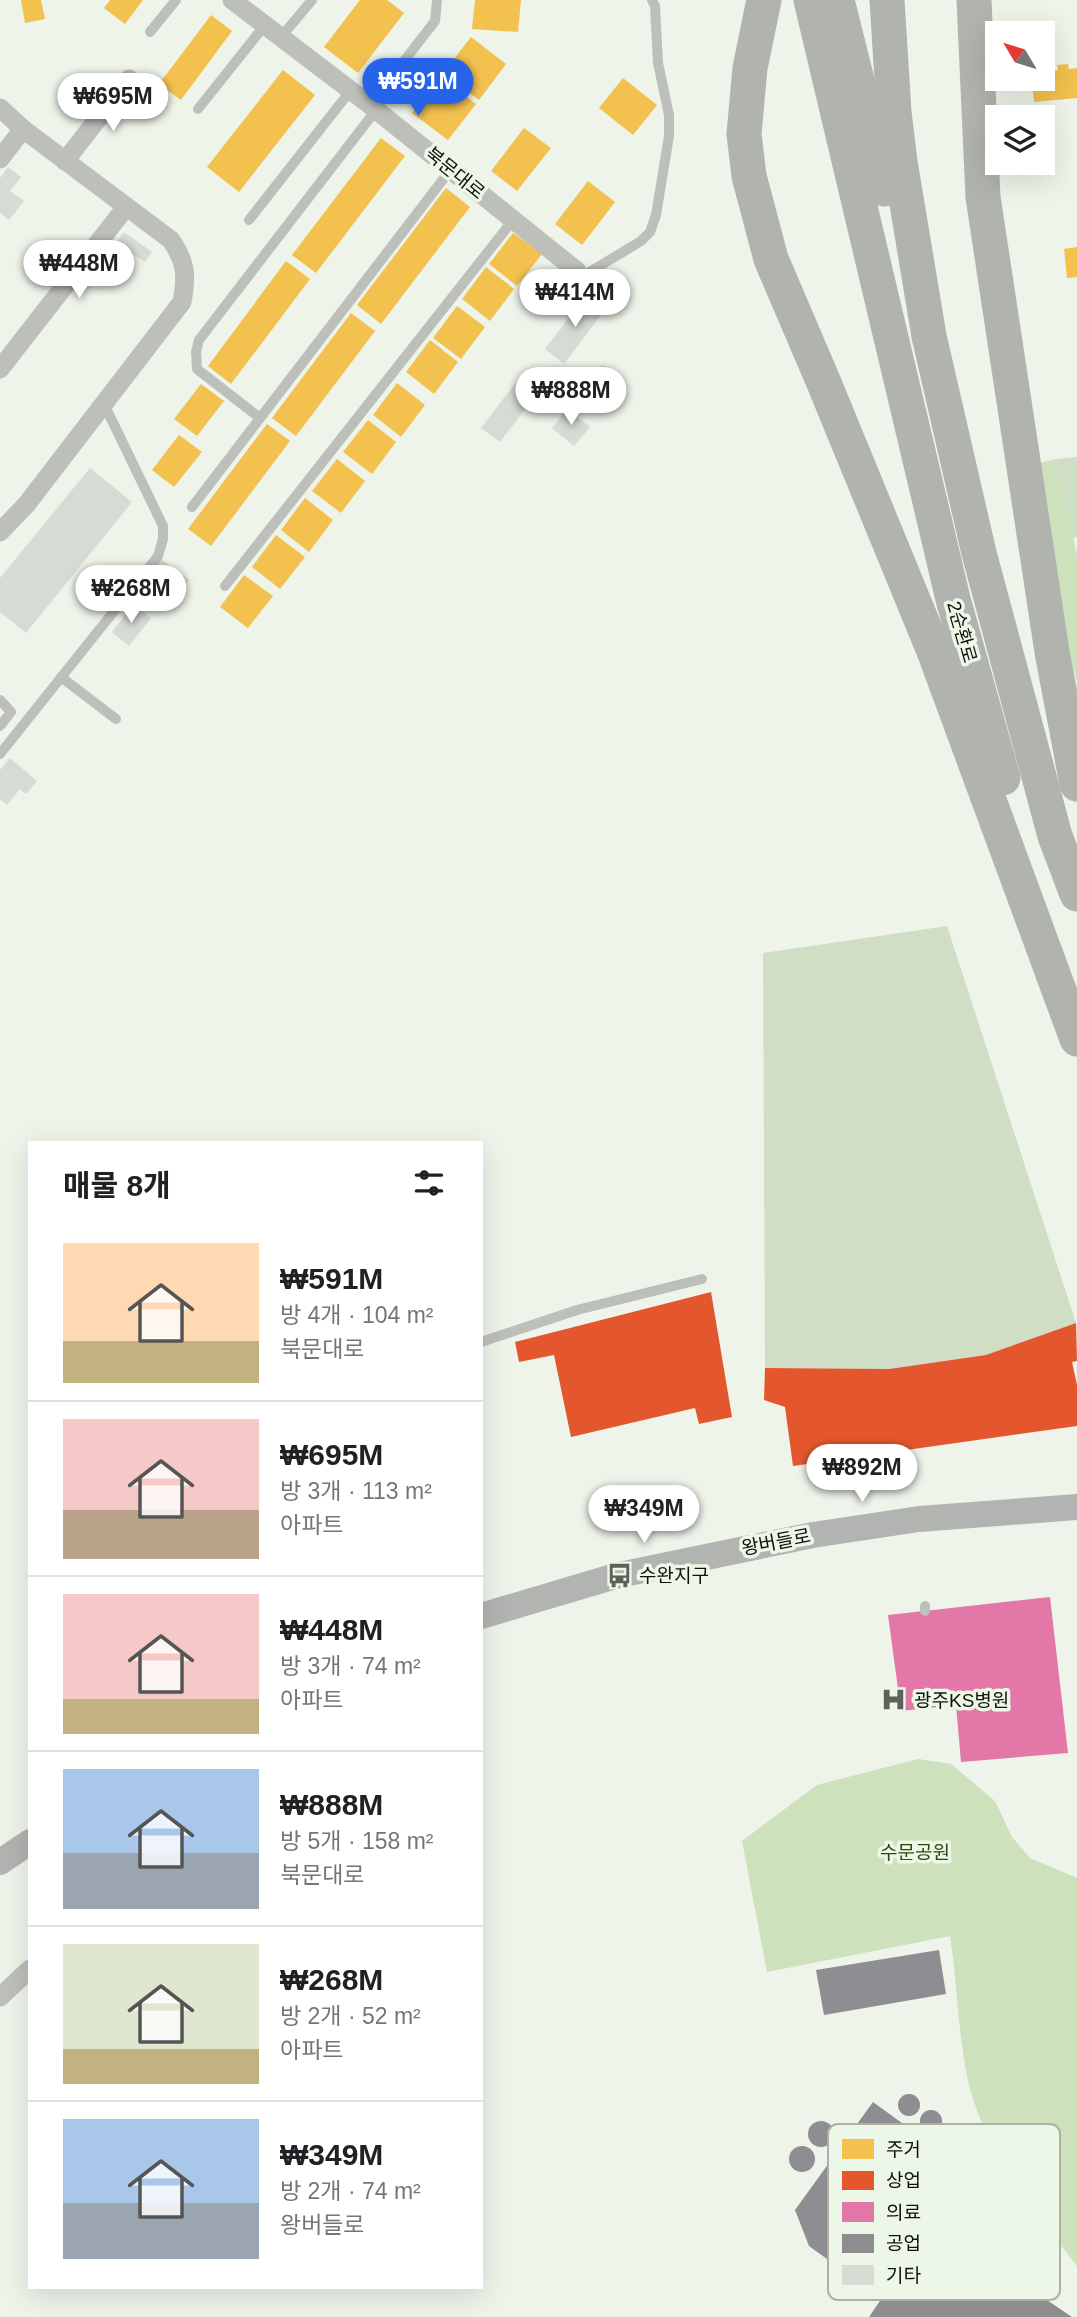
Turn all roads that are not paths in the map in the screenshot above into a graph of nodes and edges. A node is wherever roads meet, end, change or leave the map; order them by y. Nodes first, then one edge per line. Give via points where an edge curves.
1 (176, 0) edge
2 (232, 0) edge
3 (312, 0) edge
4 (436, 0) edge
5 (652, 0) edge
6 (764, 0) edge
7 (801, 0) edge
8 (811, 0) edge
9 (837, 0) edge
10 (887, 0) edge
11 (974, 0) edge
12 (265, 25) junction
13 (150, 32) dead end
14 (281, 37) junction
15 (129, 79) dead end
16 (351, 90) junction
17 (373, 107) junction
18 (0, 108) edge
19 (198, 109) dead end
20 (23, 129) junction
21 (0, 159) edge
22 (65, 161) junction
23 (451, 169) junction
24 (126, 207) junction
25 (249, 220) dead end
26 (513, 220) junction
27 (864, 222) junction
28 (577, 271) joint
29 (929, 336) junction
30 (0, 369) edge
31 (103, 404) junction
32 (260, 418) junction
33 (192, 507) dead end
34 (0, 532) edge
35 (225, 586) dead end
36 (61, 677) junction
37 (0, 700) edge
38 (116, 719) dead end
39 (0, 726) edge
40 (0, 754) edge
41 (1077, 784) edge
42 (1077, 894) edge
43 (1077, 1038) edge
44 (702, 1279) dead end
45 (483, 1341) edge
46 (1077, 1507) edge
47 (483, 1615) edge
48 (28, 1846) edge
49 (0, 1862) edge
50 (28, 1971) edge
51 (0, 1997) edge

1 - 13 lane
2 - 12 street, 북문대로
3 - 14 lane
4 - 17 lane via 435,21
5 - 28 lane via 669,115 656,215 650,232 640,241 583,276
6 - 43 highway via 750,68 744,134 771,259 934,651
7 - 27 highway
8 - 27 highway
9 - 29 highway via 910,295
10 - 29 highway via 897,137
11 - 41 highway via 983,197 1052,652
12 - 14 street, 북문대로
12 - 19 lane
14 - 16 street, 북문대로
15 - 22 street
16 - 17 street, 북문대로
16 - 25 lane
17 - 23 street, 북문대로
17 - 32 lane via 199,340 197,369
18 - 20 street
20 - 21 street
20 - 22 street
22 - 24 street
23 - 26 street, 북문대로
23 - 32 lane
24 - 30 street
24 - 31 street via 171,240 183,258 185,284 182,302
26 - 28 street, 북문대로
26 - 35 lane
27 - 43 highway, 2순환로 via 953,599
29 - 42 highway, 2순환로 via 979,553 1055,836
31 - 34 street
31 - 36 lane via 163,526 163,539 158,556
32 - 33 lane
36 - 38 lane
36 - 40 lane
37 - 39 lane via 11,712
44 - 45 lane via 577,1310
46 - 47 main road, 왕버들로 via 919,1519 813,1535 619,1575
48 - 49 main road
50 - 51 street

